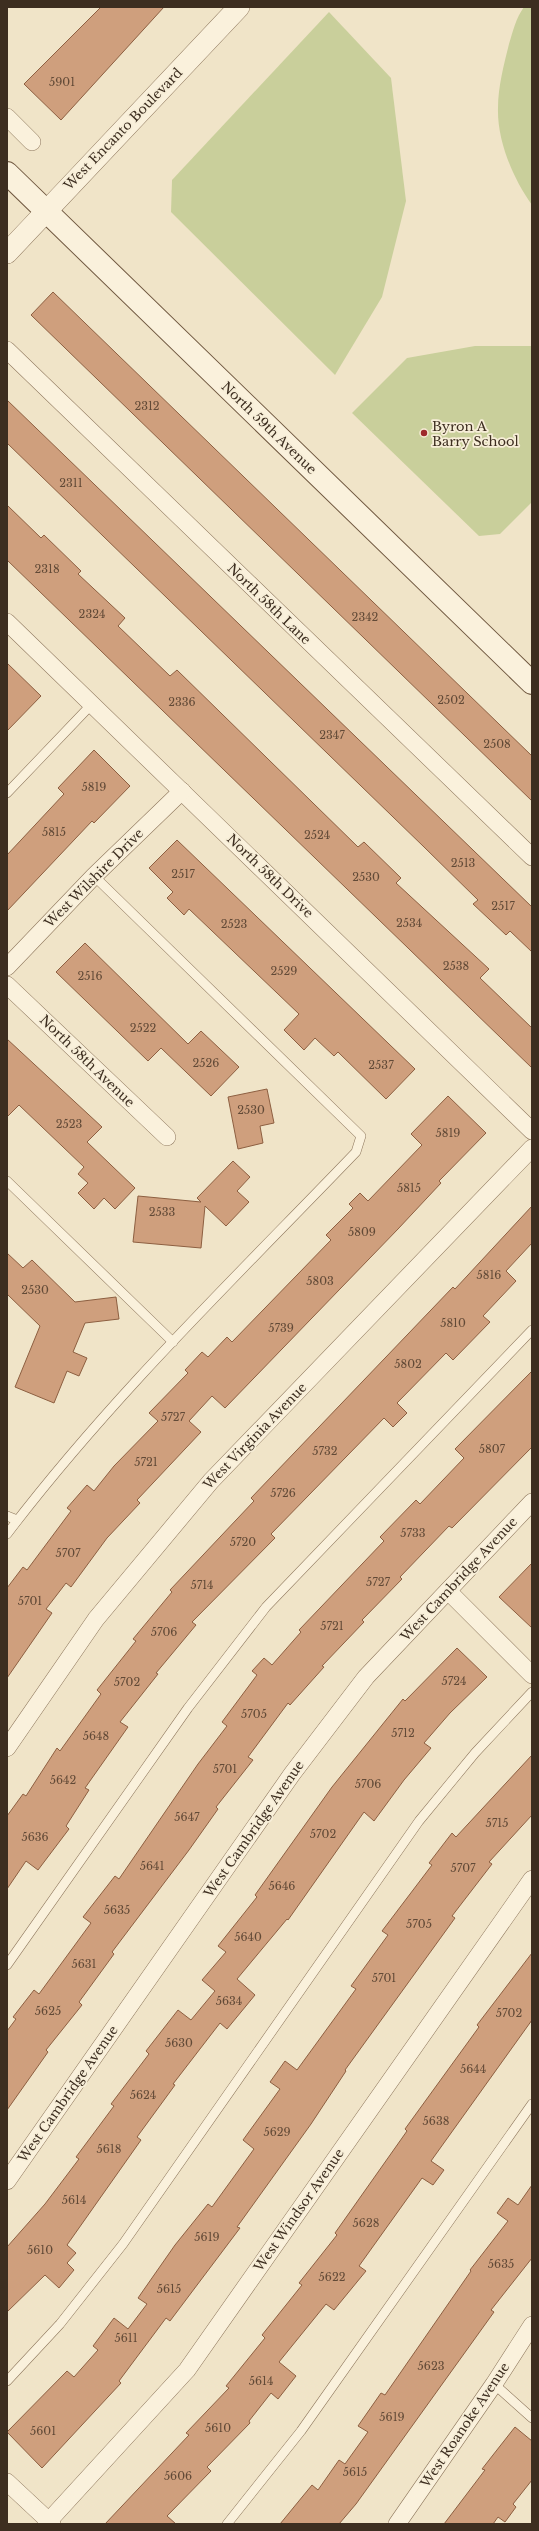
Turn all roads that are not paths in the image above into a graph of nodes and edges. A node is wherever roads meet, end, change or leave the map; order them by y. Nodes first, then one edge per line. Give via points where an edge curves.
1 (239, 7) edge
2 (7, 117) edge
3 (32, 142) dead end
4 (7, 173) edge
5 (45, 211) junction
6 (7, 253) edge
7 (7, 350) edge
8 (7, 622) edge
9 (532, 683) edge
10 (91, 705) junction
11 (182, 791) junction
12 (7, 793) edge
13 (532, 857) edge
14 (94, 876) junction
15 (7, 967) edge
16 (7, 985) edge
17 (532, 1131) edge
18 (167, 1137) dead end
19 (532, 1148) edge
20 (7, 1180) edge
21 (532, 1330) edge
22 (173, 1342) junction
23 (532, 1502) edge
24 (7, 1516) edge
25 (17, 1520) junction
26 (7, 1534) edge
27 (448, 1591) junction
28 (532, 1675) edge
29 (532, 1692) edge
30 (7, 1748) edge
31 (532, 1879) edge
32 (7, 1965) edge
33 (532, 2104) edge
34 (7, 2182) edge
35 (532, 2325) edge
36 (7, 2381) edge
37 (494, 2384) junction
38 (532, 2418) edge
39 (7, 2482) edge
40 (49, 2523) edge
41 (227, 2524) edge
42 (397, 2524) edge

1 - 5 street, West Encanto Boulevard
2 - 3 street
4 - 5 main road, North 59th Avenue
5 - 6 street, West Encanto Boulevard
5 - 9 main road, North 59th Avenue
7 - 13 street, North 58th Lane
8 - 10 street, North 58th Drive
10 - 11 street, North 58th Drive
10 - 12 lane
11 - 14 street, West Wilshire Drive
11 - 17 street, North 58th Drive
14 - 15 street, West Wilshire Drive
14 - 22 lane via 361,1136 356,1152
16 - 18 street, North 58th Avenue
19 - 30 street, West Virginia Avenue via 210,1481 96,1619
20 - 22 lane
21 - 32 lane via 266,1607 188,1708
22 - 25 lane via 80,1445
23 - 27 street, West Cambridge Avenue
24 - 25 lane
25 - 26 lane
27 - 28 street
27 - 34 street, West Cambridge Avenue via 366,1677 292,1774
29 - 36 lane via 475,1753 419,1821 123,2244 60,2324
31 - 40 street, West Windsor Avenue via 187,2370
33 - 41 lane via 301,2431
35 - 37 street, West Roanoke Avenue
37 - 38 lane
37 - 42 street, West Roanoke Avenue
39 - 40 street

